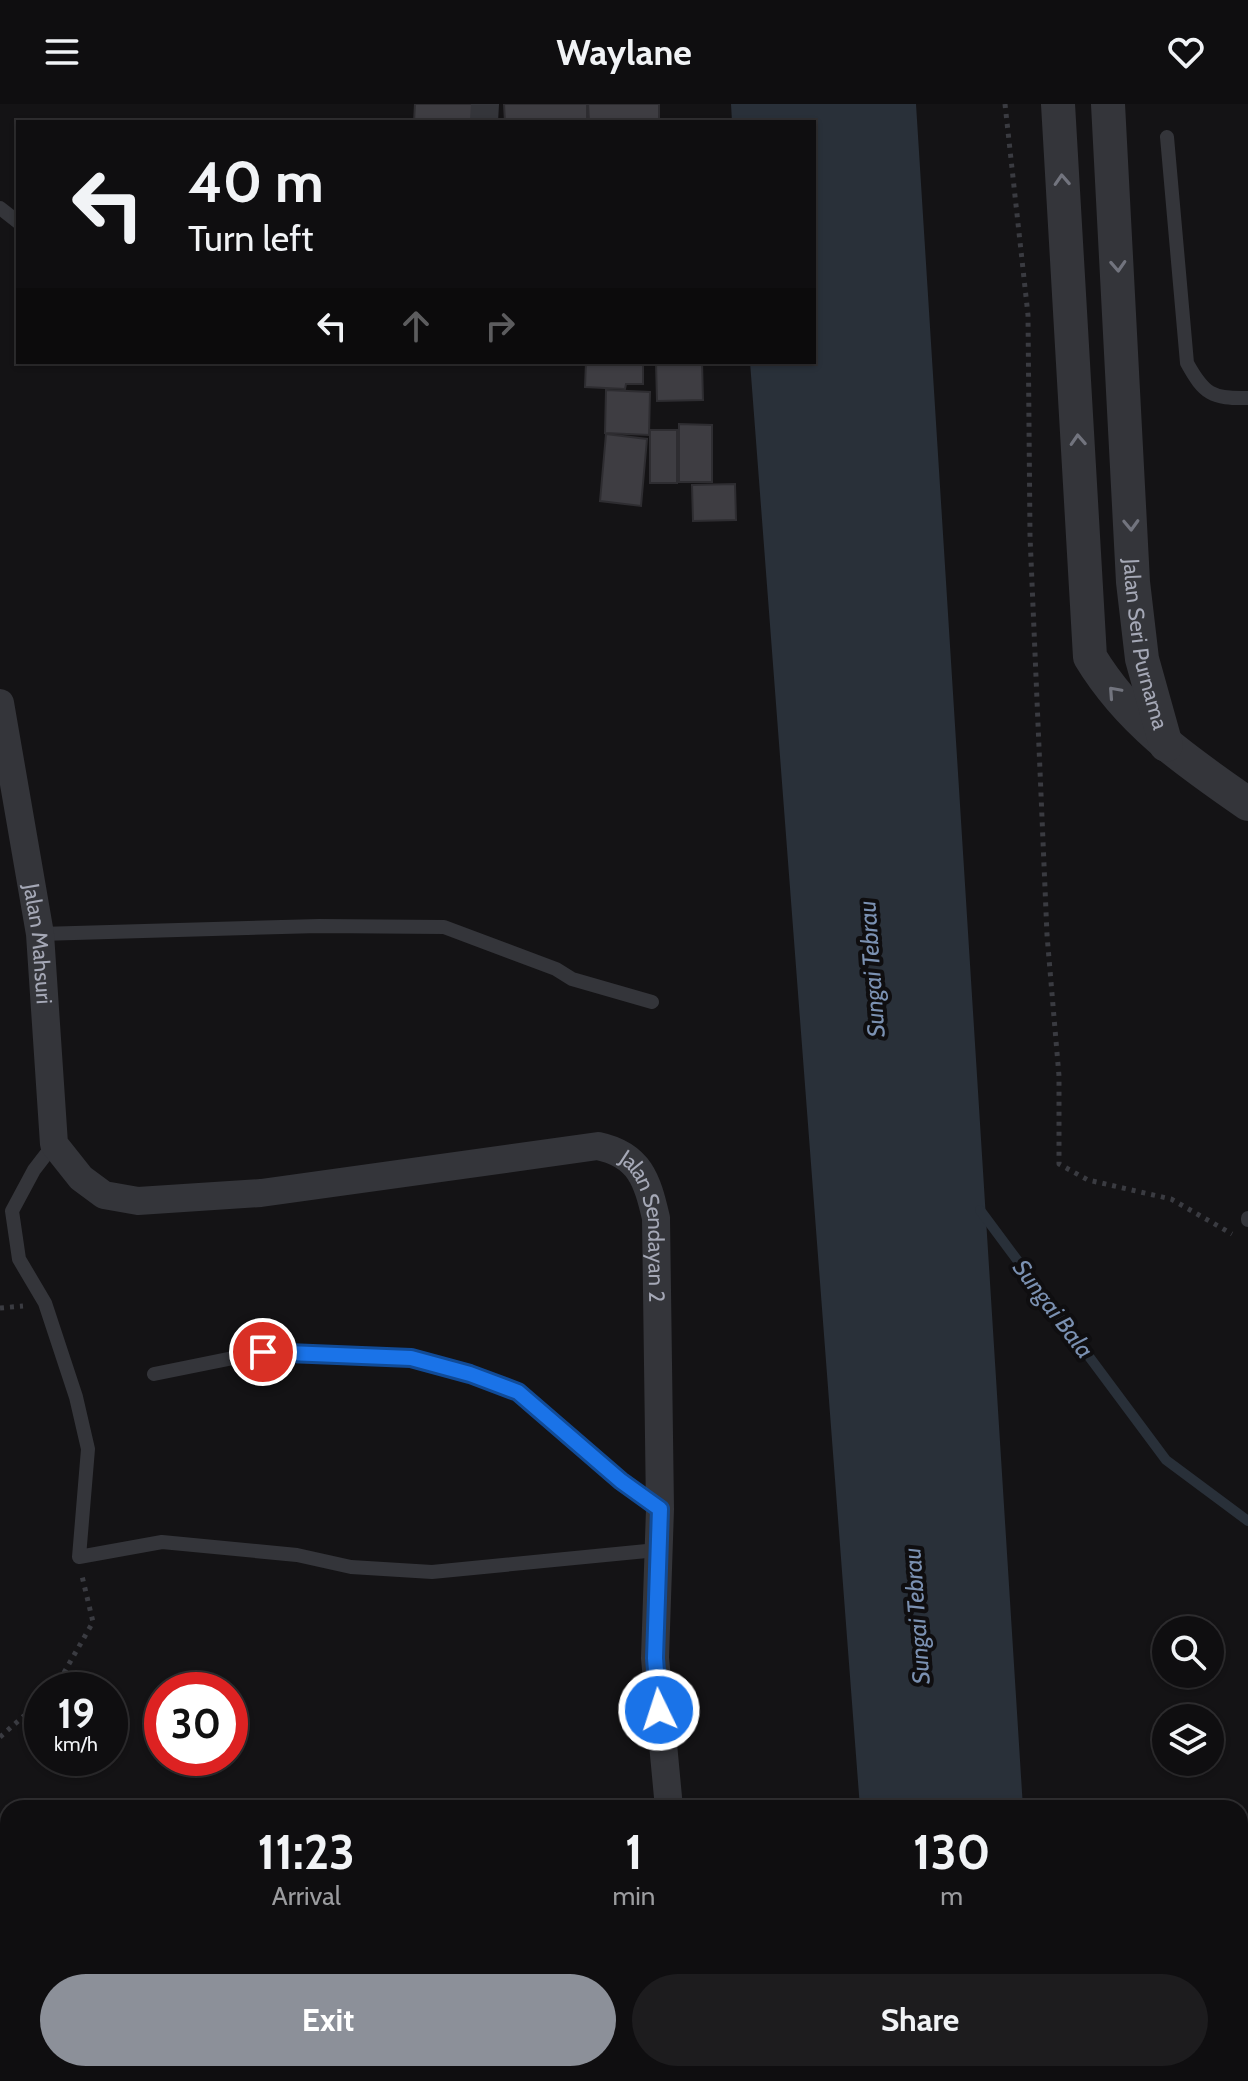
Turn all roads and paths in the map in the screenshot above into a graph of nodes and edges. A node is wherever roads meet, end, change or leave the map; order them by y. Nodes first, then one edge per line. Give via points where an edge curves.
1 (1005, 104) edge
2 (1058, 104) edge
3 (1108, 104) edge
4 (1167, 137) dead end
5 (0, 208) edge
6 (16, 220) edge
7 (1248, 398) edge
8 (0, 703) edge
9 (0, 710) edge
10 (1167, 749) junction
11 (1248, 804) edge
12 (40, 934) junction
13 (652, 1002) dead end
14 (54, 1144) junction
15 (1235, 1235) dead end
16 (154, 1374) dead end
17 (660, 1509) junction
18 (657, 1550) junction
19 (79, 1557) junction
20 (64, 1672) edge
21 (24, 1716) edge
22 (0, 1737) edge
23 (668, 1800) edge

1 - 15 path via 1028,315 1030,536 1047,935 1059,1076 1059,1164 1088,1180 1171,1199
10 -> 2 street, Jalan Seri Purnama via 1107,685 1090,657
3 -> 10 street, Jalan Seri Purnama via 1133,582 1142,659
4 - 7 lane via 1187,363 1200,386 1222,399
5 - 6 lane
8 - 9 street, Jalan Mahsuri
9 - 12 street, Jalan Mahsuri
10 - 11 street
12 - 13 lane via 444,927 572,979
12 - 14 street, Jalan Mahsuri
14 - 17 street, Jalan Sendayan 2 via 81,1178 104,1195 138,1201 261,1193 598,1146 620,1151 637,1166 650,1190 656,1218
14 - 19 lane via 12,1211 19,1259 45,1303 88,1449
16 - 17 lane via 263,1352 411,1358 518,1392
17 - 18 street, Jalan Sendayan 2
18 - 19 lane via 432,1572 162,1542
18 - 23 street, Jalan Sendayan 2 via 655,1658
19 - 20 path via 93,1622
21 - 22 path

